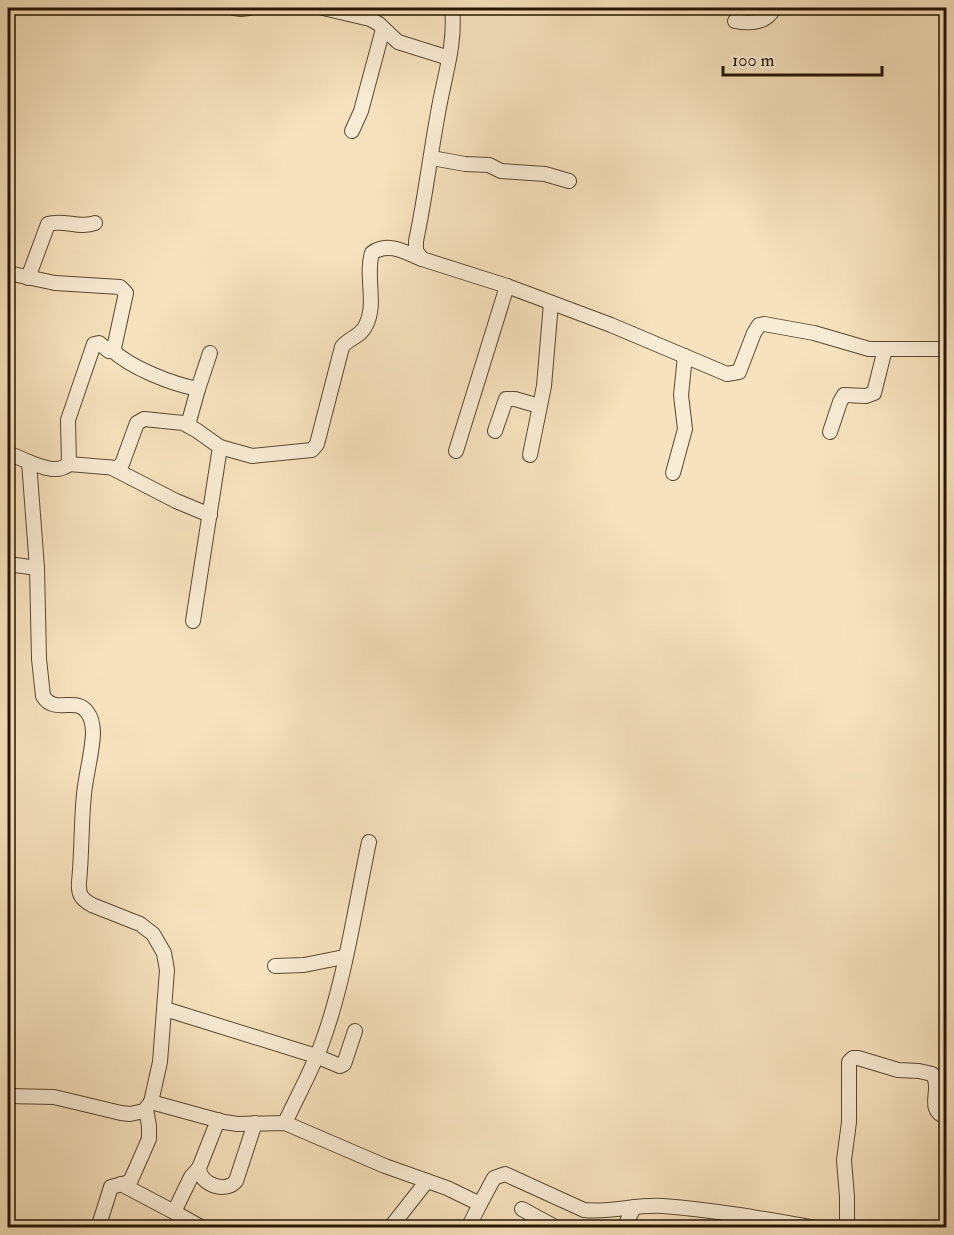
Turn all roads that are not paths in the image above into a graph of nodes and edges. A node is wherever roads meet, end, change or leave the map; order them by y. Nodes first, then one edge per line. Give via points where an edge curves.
1 (234, 8) edge
2 (249, 8) edge
3 (323, 8) edge
4 (452, 8) edge
5 (774, 8) edge
6 (735, 21) dead end
7 (383, 29) junction
8 (449, 58) junction
9 (352, 131) dead end
10 (432, 158) junction
11 (569, 181) dead end
12 (95, 223) dead end
13 (422, 259) junction
14 (8, 273) edge
15 (28, 278) junction
16 (507, 286) junction
17 (551, 303) junction
18 (885, 349) junction
19 (946, 349) edge
20 (112, 350) junction
21 (210, 353) dead end
22 (685, 356) junction
23 (198, 389) junction
24 (539, 406) junction
25 (188, 425) junction
26 (495, 431) dead end
27 (830, 432) dead end
28 (220, 447) junction
29 (456, 451) dead end
30 (8, 453) edge
31 (530, 455) dead end
32 (29, 462) junction
33 (69, 464) junction
34 (114, 470) junction
35 (674, 473) dead end
36 (210, 514) junction
37 (8, 564) edge
38 (37, 568) junction
39 (193, 621) dead end
40 (369, 842) dead end
41 (344, 957) junction
42 (275, 966) dead end
43 (165, 1009) junction
44 (355, 1030) dead end
45 (316, 1056) junction
46 (8, 1096) edge
47 (148, 1105) junction
48 (946, 1117) edge
49 (218, 1120) junction
50 (255, 1123) junction
51 (285, 1123) junction
52 (199, 1168) junction
53 (427, 1181) junction
54 (121, 1184) junction
55 (480, 1204) junction
56 (634, 1207) junction
57 (522, 1209) dead end
58 (174, 1212) junction
59 (98, 1227) edge
60 (201, 1227) edge
61 (390, 1227) edge
62 (468, 1227) edge
63 (557, 1227) edge
64 (624, 1227) edge
65 (816, 1227) edge
66 (847, 1227) edge

1 - 2 street
3 - 7 street via 370,19
4 - 8 street via 453,42
5 - 6 street via 762,20
7 - 8 street via 398,42
7 - 9 street
8 - 10 street
10 - 11 street
10 - 13 street via 416,246
12 - 15 street via 48,224
13 - 16 street
13 - 28 street via 393,248 372,253 368,321 360,335 342,347 315,448 259,456
14 - 15 street
15 - 20 street via 123,289 125,299
16 - 17 street
16 - 29 street
17 - 22 street
17 - 24 street
18 - 19 street
18 - 22 street via 863,348 814,333 764,324 756,328 736,374 722,373
18 - 27 street via 874,393 844,395
20 - 23 street via 161,379
20 - 33 street via 99,343 92,347 68,420
21 - 23 street
22 - 35 street via 681,395 685,429
23 - 25 street
24 - 26 street via 506,399
24 - 31 street
25 - 28 street
25 - 34 street via 139,421 122,464
28 - 36 street
30 - 32 street
32 - 33 street via 54,470
32 - 38 street
33 - 34 street
34 - 36 street
36 - 39 street
37 - 38 street
38 - 43 street via 43,696 53,705 84,708 92,727 84,795 80,894 86,902 135,921 153,934 166,962
40 - 41 street
41 - 42 street
41 - 45 street
43 - 45 street
43 - 47 street via 160,1062
44 - 45 street via 342,1066
45 - 51 street
46 - 47 street via 54,1097 130,1114 144,1111
47 - 49 street
47 - 54 street via 148,1145 130,1182
48 - 66 street via 935,1108 936,1081 932,1074 898,1070 858,1058 849,1062 849,1122 844,1160
49 - 50 street
49 - 52 street
50 - 51 street
50 - 52 street via 233,1185 226,1188 203,1180
51 - 53 street
52 - 58 street
53 - 55 street
53 - 61 street
54 - 58 street
54 - 59 street via 108,1191
55 - 56 street via 494,1178 505,1174 584,1210
55 - 62 street
56 - 64 street
56 - 65 street via 664,1206
57 - 63 street
58 - 60 street

